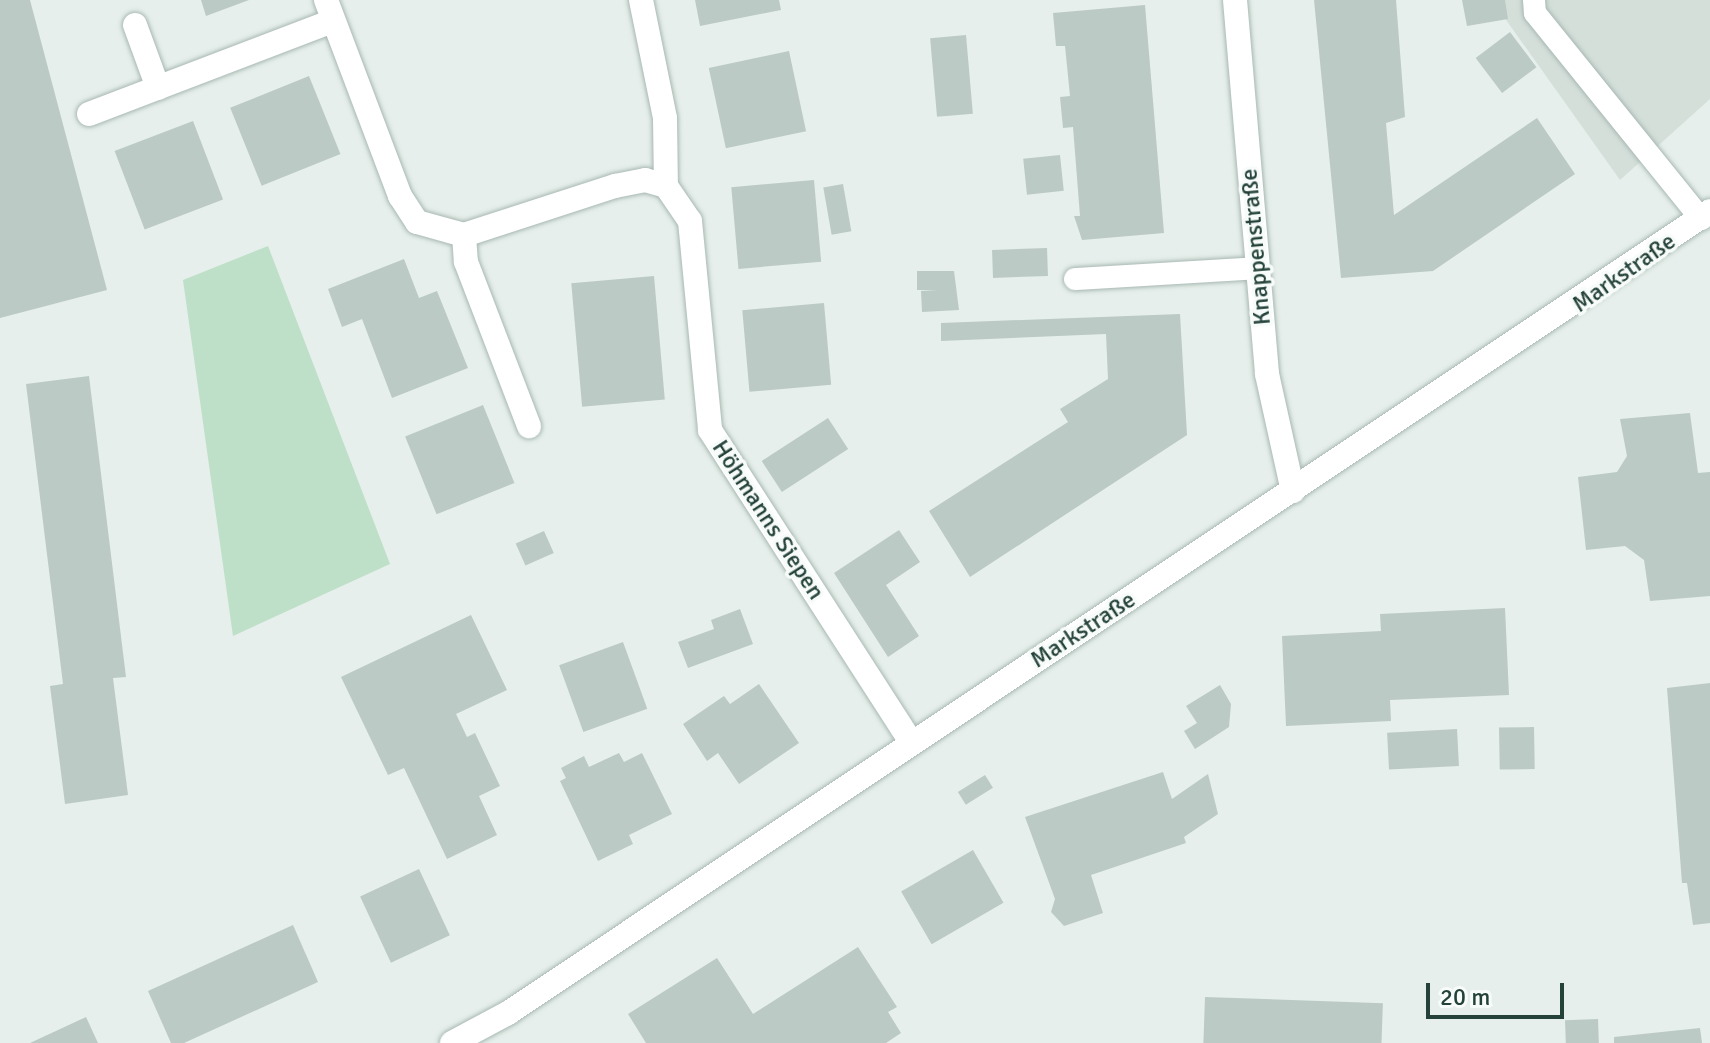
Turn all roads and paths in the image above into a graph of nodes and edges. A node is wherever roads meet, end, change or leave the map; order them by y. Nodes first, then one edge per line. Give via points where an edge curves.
1 (641, 0) edge
2 (1235, 0) edge
3 (1534, 0) edge
4 (330, 10) edge
5 (135, 25) dead end
6 (158, 88) junction
7 (89, 114) dead end
8 (666, 186) junction
9 (1707, 221) edge
10 (464, 235) junction
11 (1258, 268) junction
12 (1075, 279) dead end
13 (529, 426) dead end
14 (1293, 491) junction
15 (911, 742) junction
16 (452, 1043) edge

1 - 8 street via 665,118
2 - 11 street, Knappenstraße
3 - 9 lane via 1535,13
4 - 6 street
4 - 10 street via 400,196 417,222
5 - 6 street
6 - 7 street
8 - 10 street via 645,180 615,186
8 - 15 street, Höhmanns Siepen via 690,221 710,430
9 - 14 street, Markstraße
10 - 13 street via 466,262
11 - 12 lane
11 - 14 street, Knappenstraße via 1267,374
14 - 15 street, Markstraße
15 - 16 street, Markstraße via 508,1013

